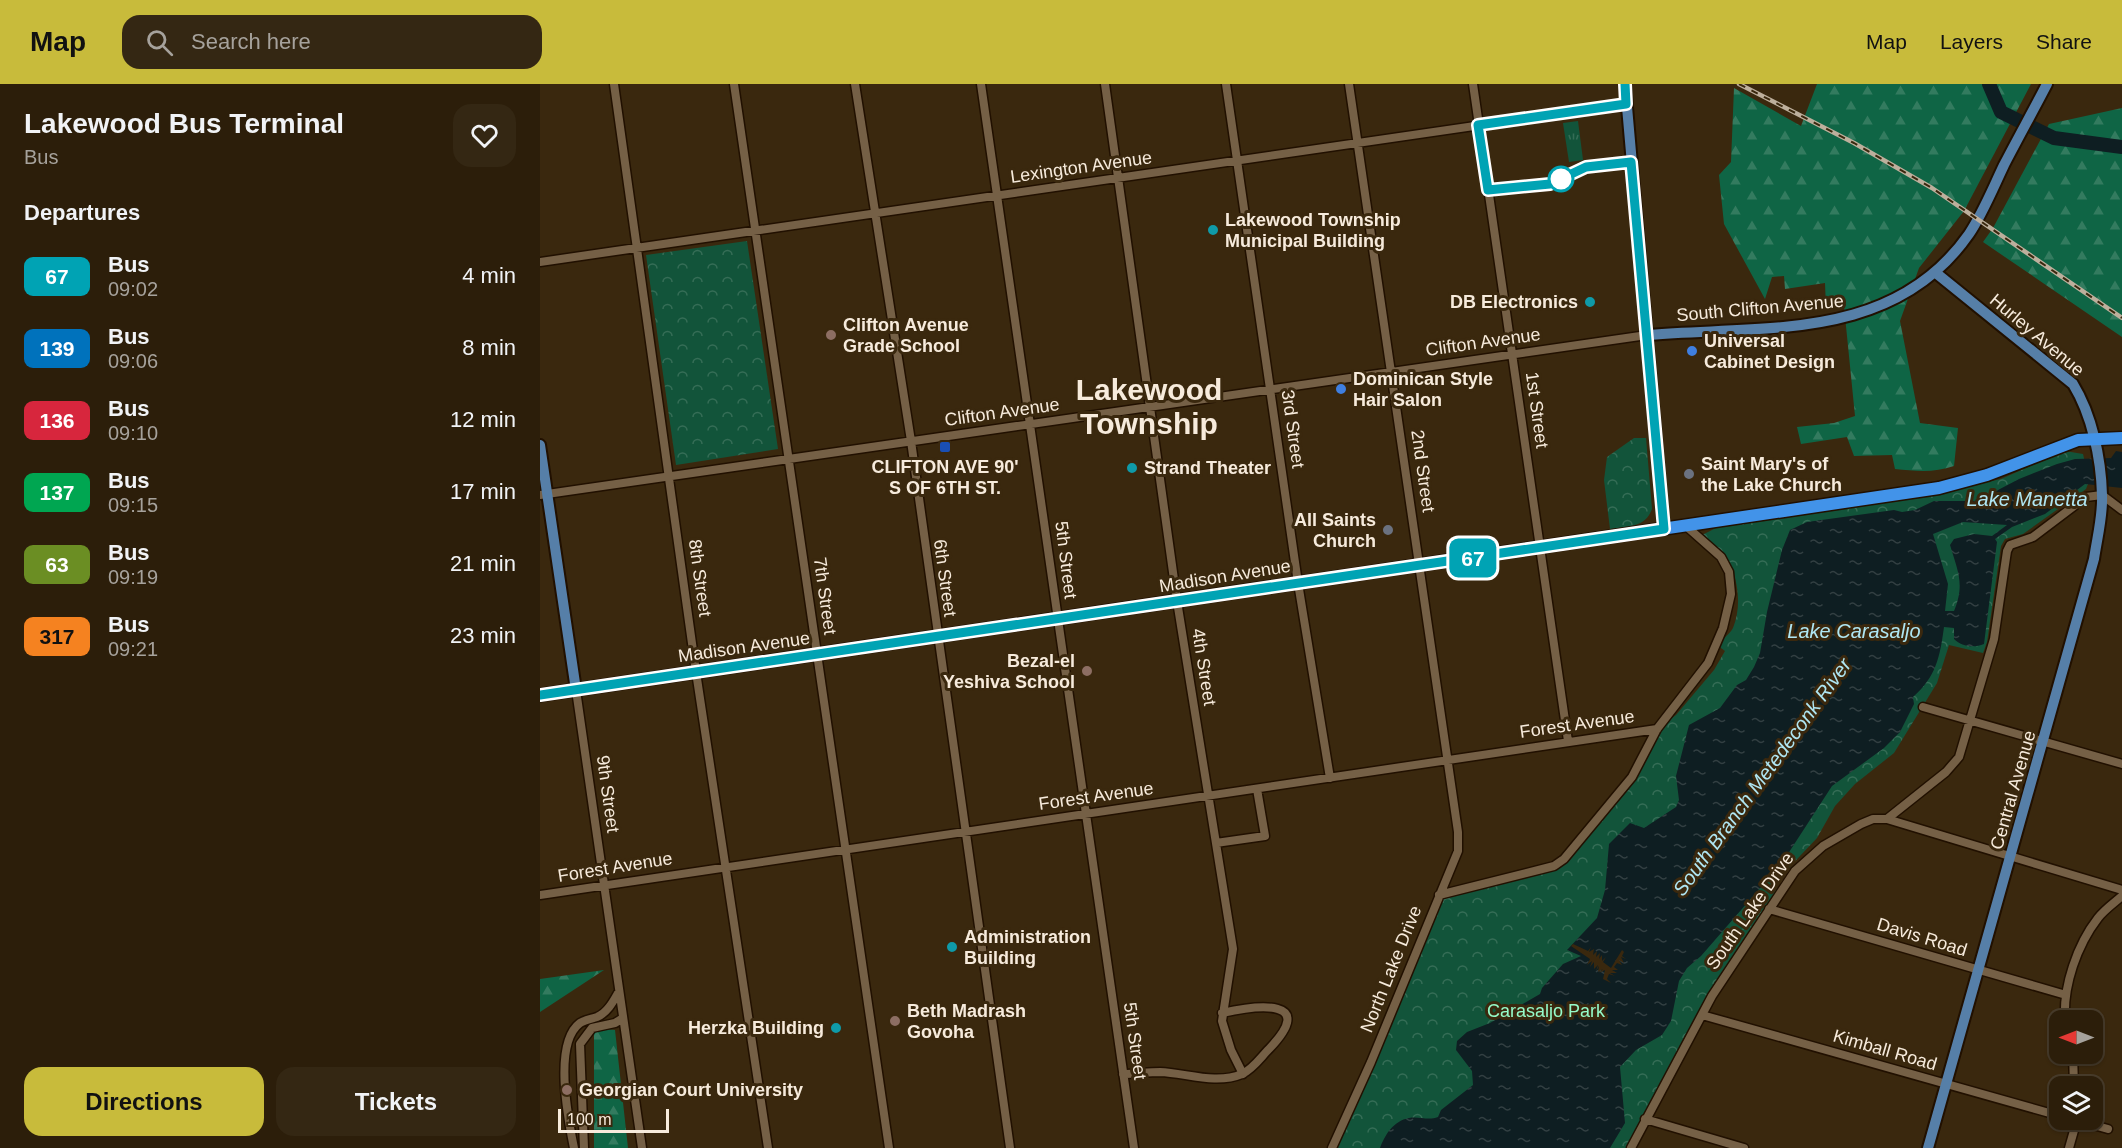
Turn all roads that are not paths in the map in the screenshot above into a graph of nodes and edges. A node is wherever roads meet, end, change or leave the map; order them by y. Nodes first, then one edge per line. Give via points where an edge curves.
1 (614, 84) edge
2 (734, 84) edge
3 (855, 84) edge
4 (981, 84) edge
5 (1105, 84) edge
6 (1226, 84) edge
7 (1349, 84) edge
8 (1473, 84) edge
9 (1625, 84) edge
10 (2047, 84) edge
11 (1626, 104) junction
12 (1478, 125) junction
13 (1358, 142) junction
14 (1238, 161) junction
15 (1118, 178) junction
16 (997, 196) junction
17 (875, 214) junction
18 (755, 231) junction
19 (635, 248) junction
20 (540, 262) edge
21 (1936, 273) junction
22 (1647, 335) junction
23 (1512, 354) junction
24 (1392, 371) junction
25 (1271, 390) junction
26 (1150, 408) junction
27 (1031, 425) junction
28 (2122, 438) edge
29 (2094, 439) junction
30 (911, 441) junction
31 (540, 445) edge
32 (788, 459) junction
33 (669, 478) junction
34 (2102, 494) junction
35 (543, 495) edge
36 (2122, 510) edge
37 (1686, 526) junction
38 (1664, 529) junction
39 (1540, 549) junction
40 (1419, 566) junction
41 (1298, 583) junction
42 (1178, 602) junction
43 (1057, 619) junction
44 (937, 638) junction
45 (817, 655) junction
46 (696, 672) junction
47 (576, 690) junction
48 (540, 695) edge
49 (1923, 707) dead end
50 (1971, 720) junction
51 (1657, 729) junction
52 (2044, 740) junction
53 (1568, 741) junction
54 (1448, 760) junction
55 (2122, 764) edge
56 (1330, 778) junction
57 (1257, 789) junction
58 (1208, 796) junction
59 (1087, 814) junction
60 (1887, 819) junction
61 (965, 831) junction
62 (1216, 843) junction
63 (845, 848) junction
64 (2012, 855) junction
65 (725, 866) junction
66 (605, 885) junction
67 (2122, 890) edge
68 (540, 895) edge
69 (1439, 895) junction
70 (2122, 896) edge
71 (1770, 909) junction
72 (1979, 972) junction
73 (618, 993) junction
74 (2066, 995) junction
75 (2065, 1010) edge
76 (1222, 1012) junction
77 (1702, 1015) junction
78 (598, 1016) junction
79 (623, 1018) junction
80 (1123, 1074) junction
81 (1243, 1074) junction
82 (1946, 1084) junction
83 (2049, 1113) edge
84 (1645, 1119) junction
85 (2103, 1128) edge
86 (2108, 1129) dead end
87 (2072, 1130) edge
88 (574, 1148) edge
89 (584, 1148) edge
90 (642, 1148) edge
91 (768, 1148) edge
92 (889, 1148) edge
93 (1010, 1148) edge
94 (1134, 1148) edge
95 (1332, 1148) edge
96 (1631, 1148) edge
97 (1744, 1148) edge
98 (1928, 1148) edge
99 (2069, 1148) edge

1 - 19 street, 8th Street
2 - 18 street, 7th Street
3 - 17 street, 6th Street
4 - 16 street, 5th Street
5 - 15 street, 4th Street
6 - 14 street, 3rd Street
7 - 13 street, 2nd Street
8 - 12 street, 1st Street
9 - 11 main road
10 - 21 main road, South Clifton Avenue via 1968,236
11 - 12 street, Lexington Avenue
11 - 22 main road
12 - 13 street, Lexington Avenue
12 - 23 street, 1st Street
13 - 14 street, Lexington Avenue
13 - 24 street, 2nd Street
14 - 15 street, Lexington Avenue
14 - 25 street, 3rd Street
15 - 16 street, Lexington Avenue
15 - 26 street, 4th Street
16 - 17 street, Lexington Avenue
16 - 27 street, 5th Street
17 - 18 street, Lexington Avenue
17 - 30 street, 6th Street
18 - 19 street, Lexington Avenue
18 - 32 street, 7th Street
19 - 20 street, Lexington Avenue
19 - 33 street, 8th Street
21 - 22 main road, South Clifton Avenue via 1895,300 1847,318 1791,326
21 - 29 main road, Hurley Avenue via 2073,384
22 - 23 street, Clifton Avenue
22 - 38 main road
23 - 24 street, Clifton Avenue
23 - 39 street, 1st Street
24 - 25 street, Clifton Avenue
24 - 40 street, 2nd Street
25 - 26 street, Clifton Avenue
25 - 41 street, 3rd Street
26 - 27 street, Clifton Avenue
26 - 42 street, 4th Street
27 - 30 street, Clifton Avenue
27 - 43 street, 5th Street
28 - 29 highway, Madison Avenue
29 - 34 main road, Central Avenue
29 - 37 highway, Madison Avenue via 2050,448 2007,469 1939,488
30 - 32 street, Clifton Avenue
30 - 44 street, 6th Street
31 - 35 main road, 9th Street
32 - 33 street, Clifton Avenue
32 - 45 street, 7th Street
33 - 35 street, Clifton Avenue
33 - 46 street, 8th Street
34 - 36 street
34 - 50 street, South Lake Drive via 2086,497 2033,537 2010,545 1994,639
34 - 52 main road, Central Avenue via 2094,559
35 - 47 main road, 9th Street
37 - 38 highway, Madison Avenue
37 - 51 street, North Lake Drive via 1726,565 1731,594 1723,628 1707,663
38 - 39 highway, Madison Avenue
39 - 40 highway, Madison Avenue
39 - 53 street, 1st Street
40 - 41 highway, Madison Avenue
40 - 54 street, 2nd Street
41 - 42 highway, Madison Avenue
41 - 56 street, 3rd Street
42 - 43 highway, Madison Avenue
42 - 58 street, 4th Street
43 - 44 highway, Madison Avenue
43 - 59 street, 5th Street
44 - 45 highway, Madison Avenue
44 - 61 street, 6th Street
45 - 46 highway, Madison Avenue
45 - 63 street, 7th Street
46 - 47 highway, Madison Avenue
46 - 65 street, 8th Street
47 - 48 highway, Madison Avenue
47 - 66 street, 9th Street
49 - 50 street
50 - 52 street
50 - 60 street, South Lake Drive via 1959,757 1947,772
51 - 53 street, Forest Avenue
51 - 69 street, North Lake Drive via 1632,777 1564,859 1517,877
52 - 55 street
52 - 64 main road, Central Avenue
53 - 54 street, Forest Avenue
54 - 56 street, Forest Avenue
54 - 69 street, 2nd Street via 1458,851
56 - 57 street, Forest Avenue
57 - 58 street, Forest Avenue
57 - 62 street via 1265,836
58 - 59 street, Forest Avenue
58 - 62 street, 4th Street
59 - 61 street, Forest Avenue
59 - 80 street, 5th Street
60 - 64 street
60 - 71 street, South Lake Drive via 1861,824 1810,855
61 - 63 street, Forest Avenue
61 - 93 street, 6th Street
62 - 76 street, 4th Street via 1233,949
63 - 65 street, Forest Avenue
63 - 92 street, 7th Street
64 - 67 street
64 - 72 main road, Central Avenue
65 - 66 street, Forest Avenue
65 - 91 street, 8th Street
66 - 68 street, Forest Avenue
66 - 73 street, 9th Street
69 - 95 street, North Lake Drive
70 - 74 street via 2098,918 2078,954
71 - 72 street, Davis Road
71 - 77 street, South Lake Drive
72 - 74 street, Davis Road
72 - 82 main road, Central Avenue
73 - 78 street via 609,1008
73 - 79 street, 9th Street
74 - 75 street
76 - 81 street via 1228,1042
76 - 81 street via 1274,1006 1288,1015 1283,1035
77 - 82 street, Kimball Road
77 - 84 street, South Lake Drive
78 - 79 street
78 - 88 street via 573,1030 564,1054
79 - 89 street via 592,1028 580,1044
79 - 90 street, 9th Street
80 - 81 street via 1159,1072 1210,1078
80 - 94 street, 5th Street
82 - 83 street, Kimball Road
82 - 98 main road, Central Avenue
84 - 96 street, South Lake Drive
84 - 97 street
85 - 86 street
87 - 99 street

